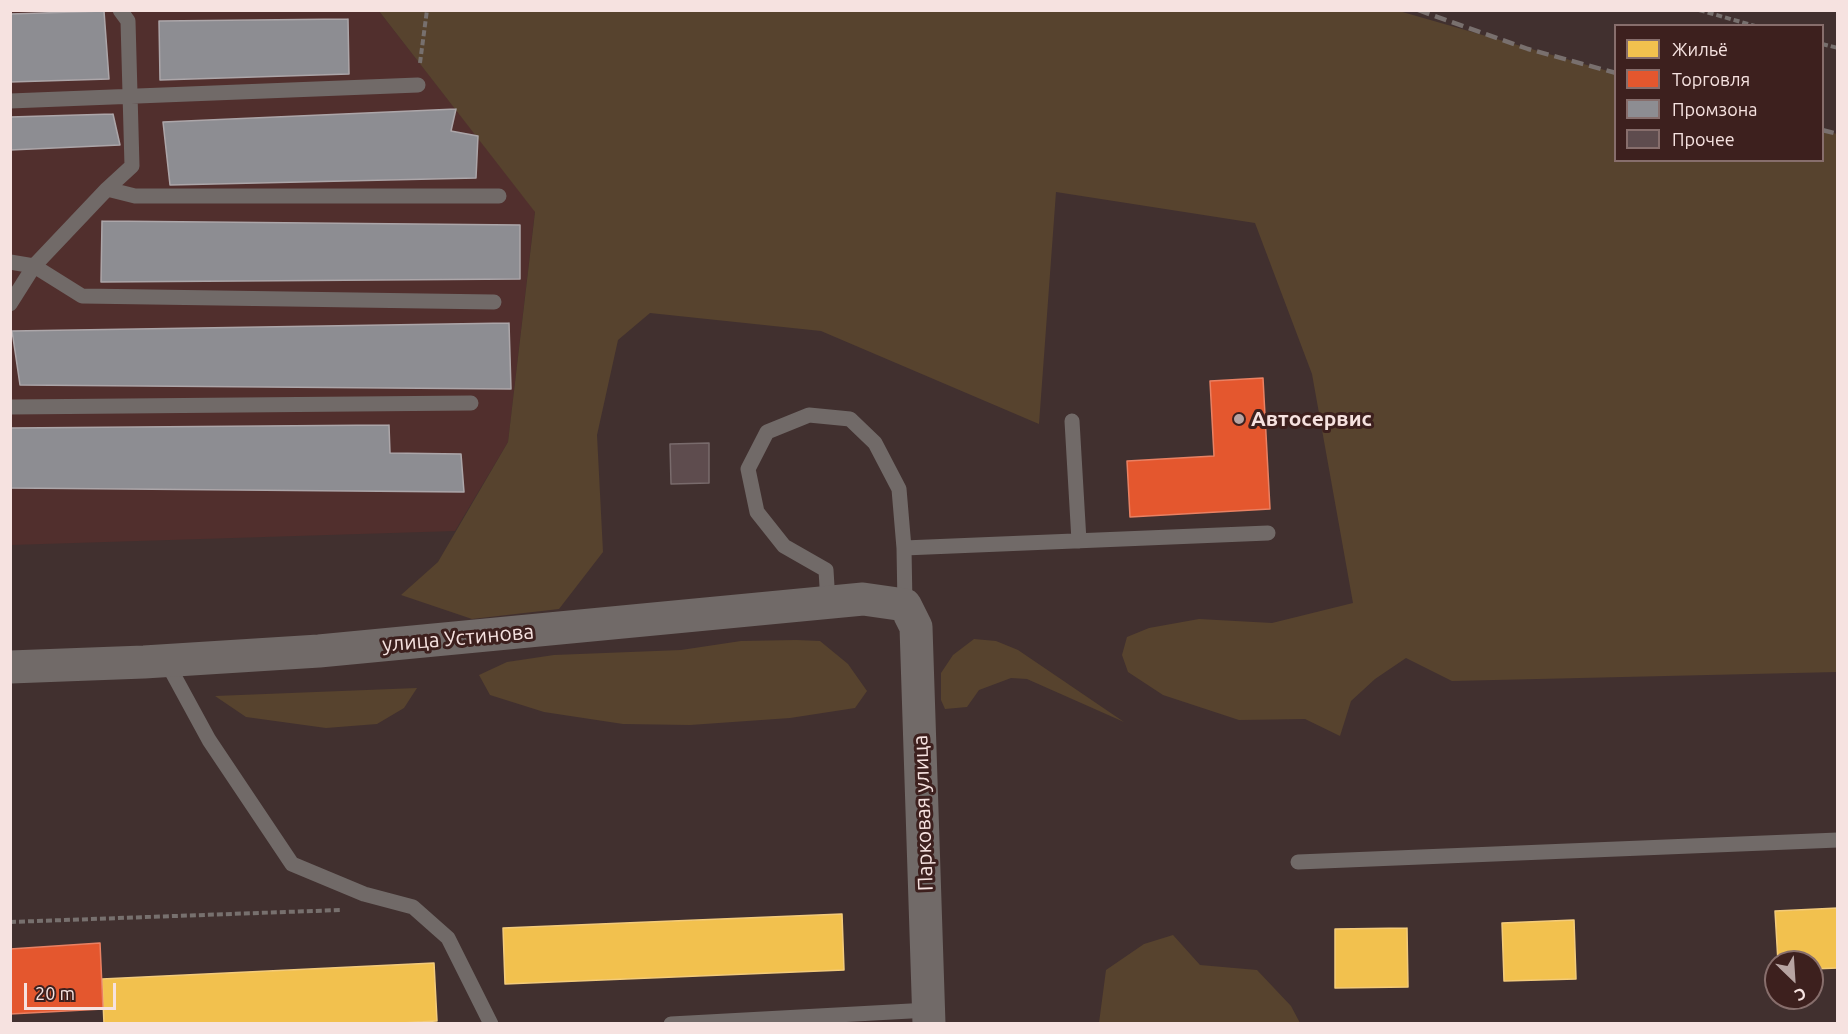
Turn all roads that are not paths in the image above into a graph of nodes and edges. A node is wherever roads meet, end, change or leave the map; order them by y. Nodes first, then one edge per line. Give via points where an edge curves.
1 (120, 10) edge
2 (418, 85) road end
3 (130, 97) junction
4 (10, 101) edge
5 (107, 189) junction
6 (499, 196) dead end
7 (10, 262) edge
8 (34, 266) junction
9 (494, 302) dead end
10 (10, 304) edge
11 (471, 403) dead end
12 (10, 407) edge
13 (1072, 421) dead end
14 (1268, 533) dead end
15 (1079, 542) junction
16 (904, 548) junction
17 (828, 603) junction
18 (905, 605) junction
19 (166, 661) junction
20 (10, 667) edge
21 (1838, 840) edge
22 (1298, 862) dead end
23 (929, 1017) edge
24 (725, 1022) edge
25 (491, 1023) edge
26 (671, 1023) edge

1 - 3 lane via 128,21
2 - 3 lane
3 - 4 lane
3 - 5 lane via 132,166
5 - 6 lane via 135,196
5 - 8 lane
7 - 8 lane
8 - 9 lane via 82,296
8 - 10 lane
11 - 12 lane
13 - 15 lane
14 - 15 lane
15 - 16 lane
16 - 17 lane via 899,489 875,443 850,419 809,415 767,432 748,469 757,512 784,546 826,570
16 - 18 lane
17 - 18 street, улица Устинова via 863,599
17 - 19 street, улица Устинова via 319,651
18 - 23 street, Парковая улица via 916,627
19 - 20 street, улица Устинова
19 - 25 lane via 209,740 292,864 364,894 413,907 448,938
21 - 22 lane
23 - 24 lane
24 - 26 lane

